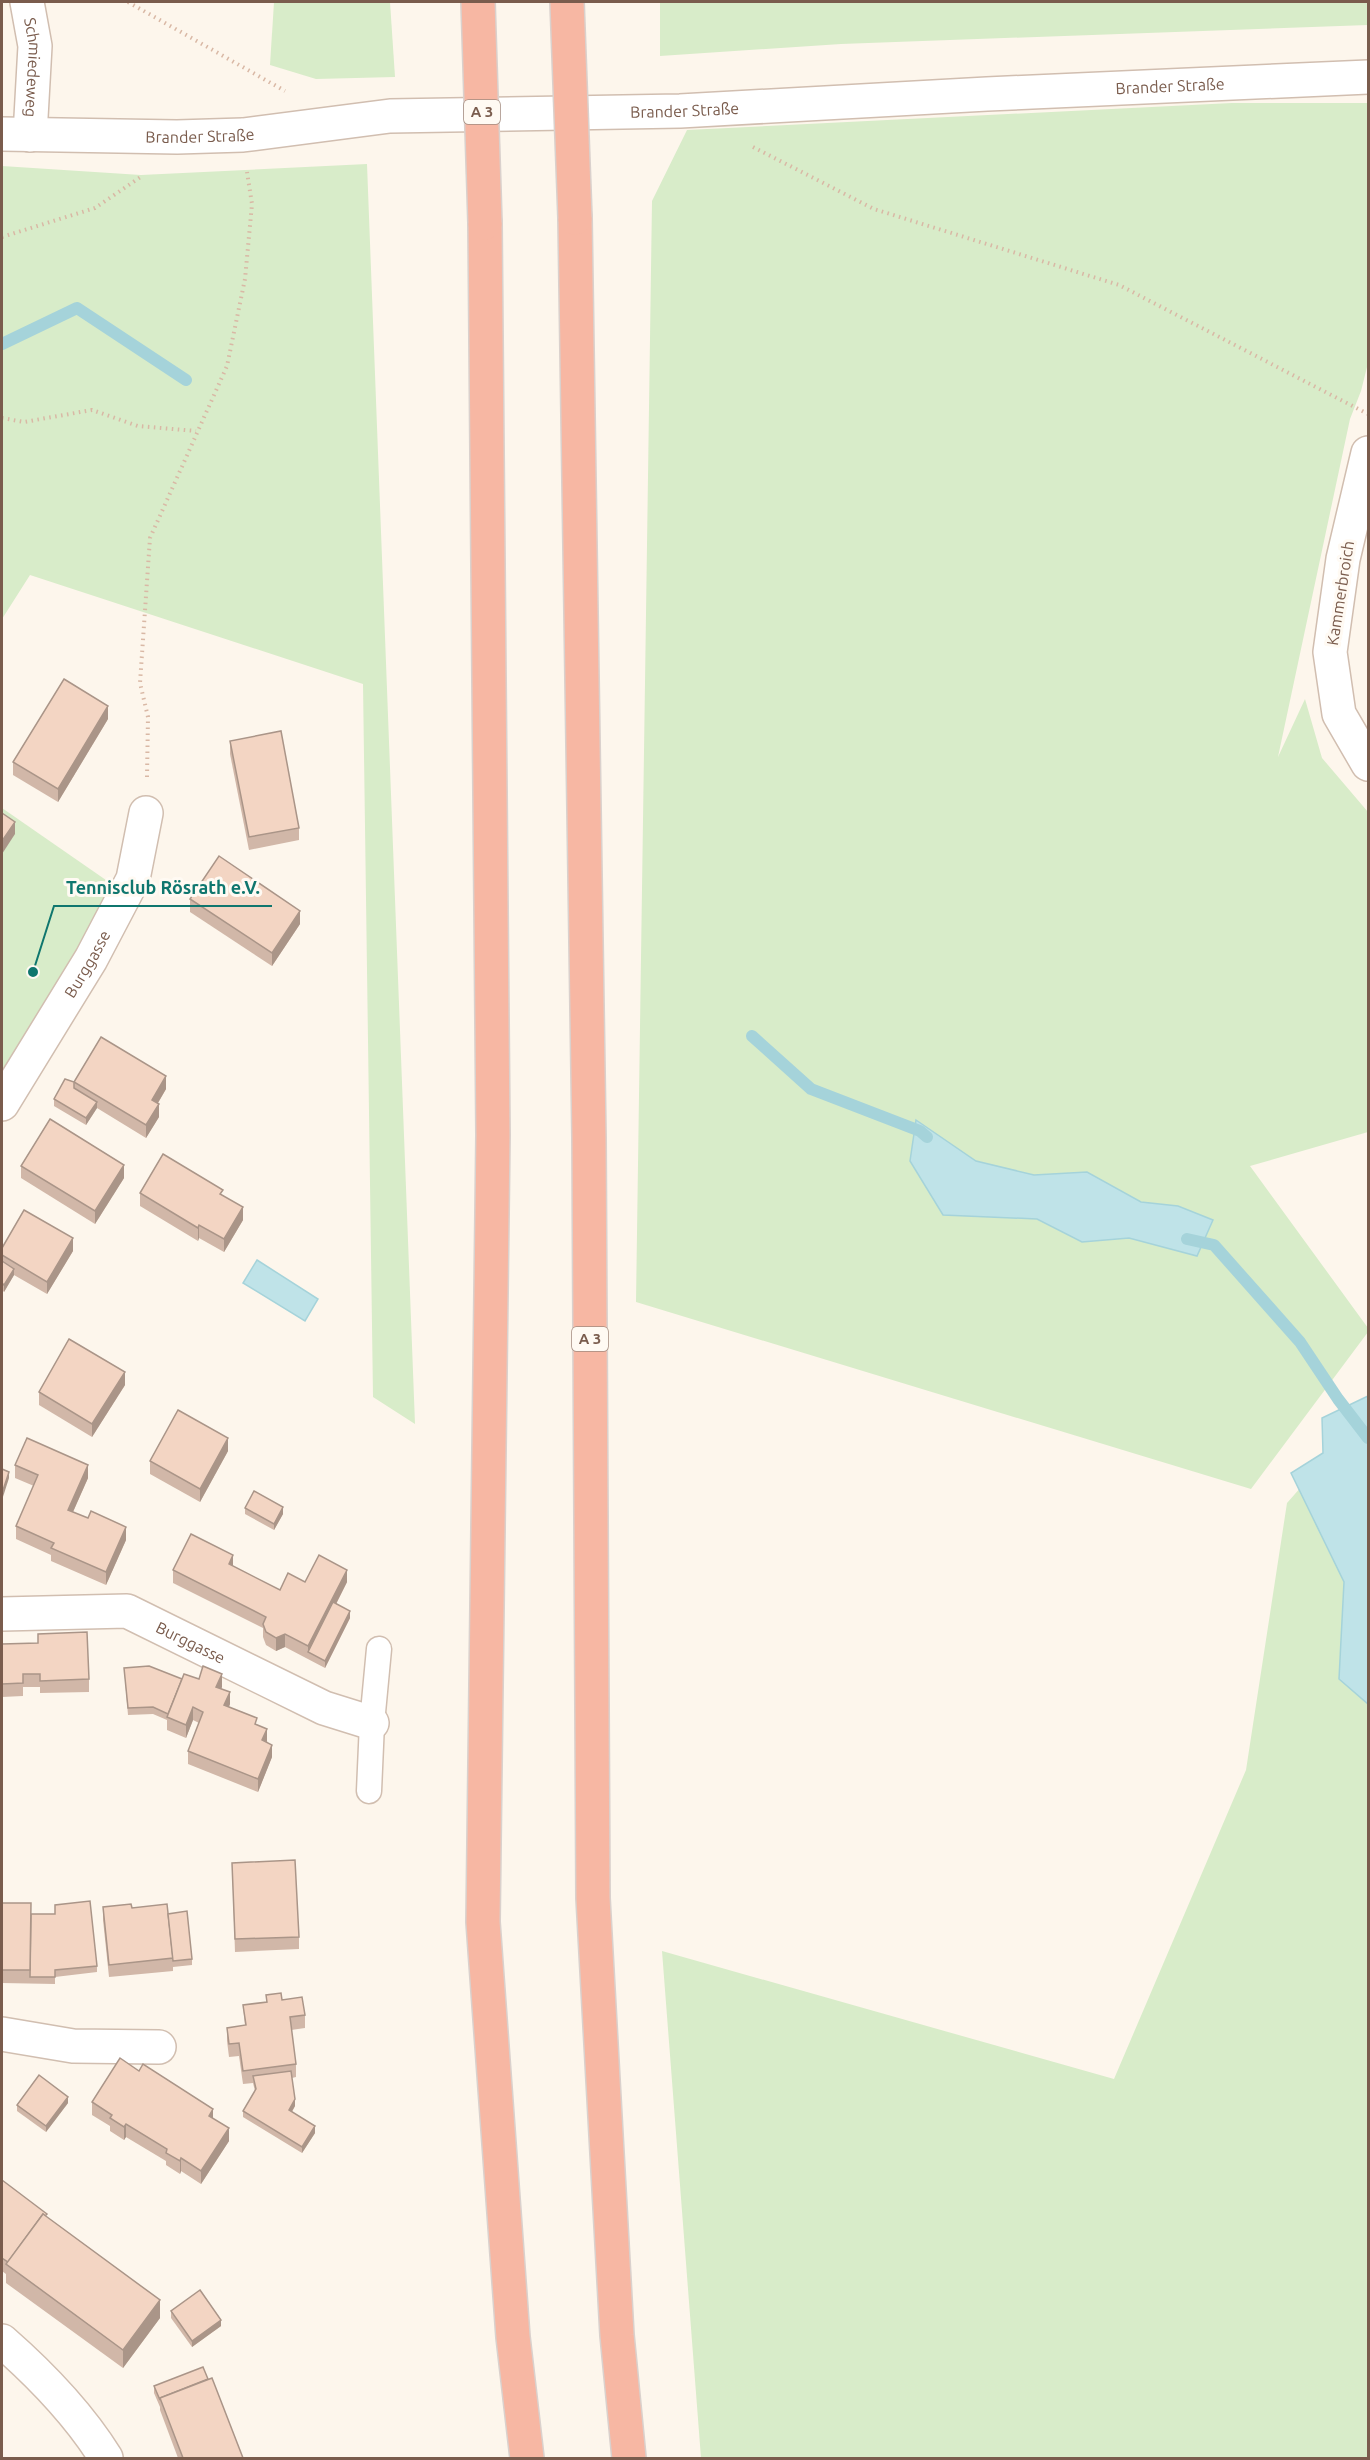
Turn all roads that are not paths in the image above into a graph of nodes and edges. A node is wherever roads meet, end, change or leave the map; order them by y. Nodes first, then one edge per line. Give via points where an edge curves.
1 (27, 2) edge
2 (478, 2) edge
3 (567, 2) edge
4 (1368, 77) edge
5 (16, 134) edge
6 (1368, 453) edge
7 (1368, 764) edge
8 (146, 813) road end
9 (2, 1104) edge
10 (2, 1614) edge
11 (379, 1649) dead end
12 (372, 1723) junction
13 (369, 1791) dead end
14 (2, 2034) edge
15 (159, 2047) dead end
16 (2, 2341) edge
17 (106, 2458) edge
18 (526, 2458) edge
19 (629, 2458) edge

1 - 5 street, Schmiedeweg via 35,46
2 - 18 highway, A 3, bridge via 485,223 493,1135 483,1922 513,2337
3 - 19 highway, A 3, bridge via 589,1138 593,1898 617,2335
4 - 5 street, Brander Straße via 680,111 390,116 243,135
6 - 7 street, Kammerbroich via 1343,559 1330,652 1340,714
8 - 9 street, Burggasse via 133,879 91,959
10 - 12 street, Burggasse via 127,1611 324,1708
11 - 12 lane
12 - 13 lane
14 - 15 street via 73,2046
16 - 17 street via 75,2413

